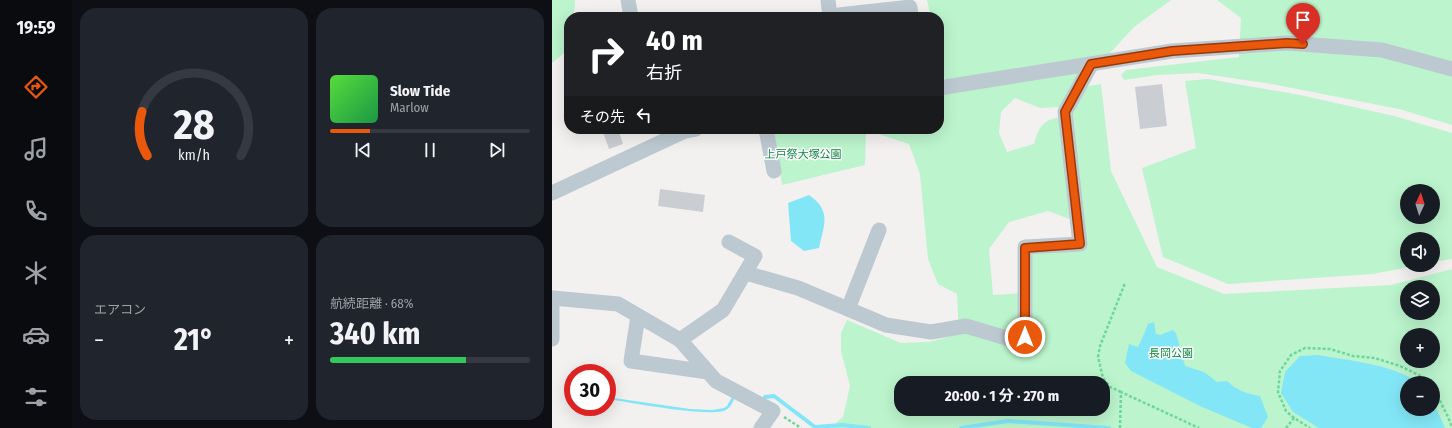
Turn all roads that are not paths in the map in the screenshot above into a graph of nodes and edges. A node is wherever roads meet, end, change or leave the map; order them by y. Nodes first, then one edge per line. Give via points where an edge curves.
1 (628, 0) edge
2 (828, 0) edge
3 (630, 12) edge
4 (829, 12) edge
5 (870, 12) edge
6 (910, 12) edge
7 (1091, 64) junction
8 (1452, 69) edge
9 (944, 87) edge
10 (680, 134) edge
11 (767, 134) edge
12 (774, 171) dead end
13 (552, 193) edge
14 (879, 230) dead end
15 (729, 242) dead end
16 (746, 272) junction
17 (552, 298) edge
18 (848, 309) junction
19 (638, 316) junction
20 (552, 338) edge
21 (680, 340) junction
22 (708, 372) junction
23 (761, 428) edge

1 - 3 street
2 - 4 street
5 - 6 street via 910,7
7 - 8 street via 1172,51 1287,43 1382,50
7 - 9 street
7 - 18 street via 1065,112 1080,244 1025,248 1025,337 1014,340 966,326 931,332 886,325
10 - 13 street
11 - 12 street
14 - 18 street
15 - 16 street via 755,256
16 - 18 street via 798,288
16 - 21 street via 723,310
17 - 19 street via 618,304
17 - 20 street
19 - 21 street
19 - 22 street via 631,361
21 - 22 street
22 - 23 street via 716,381 773,411

